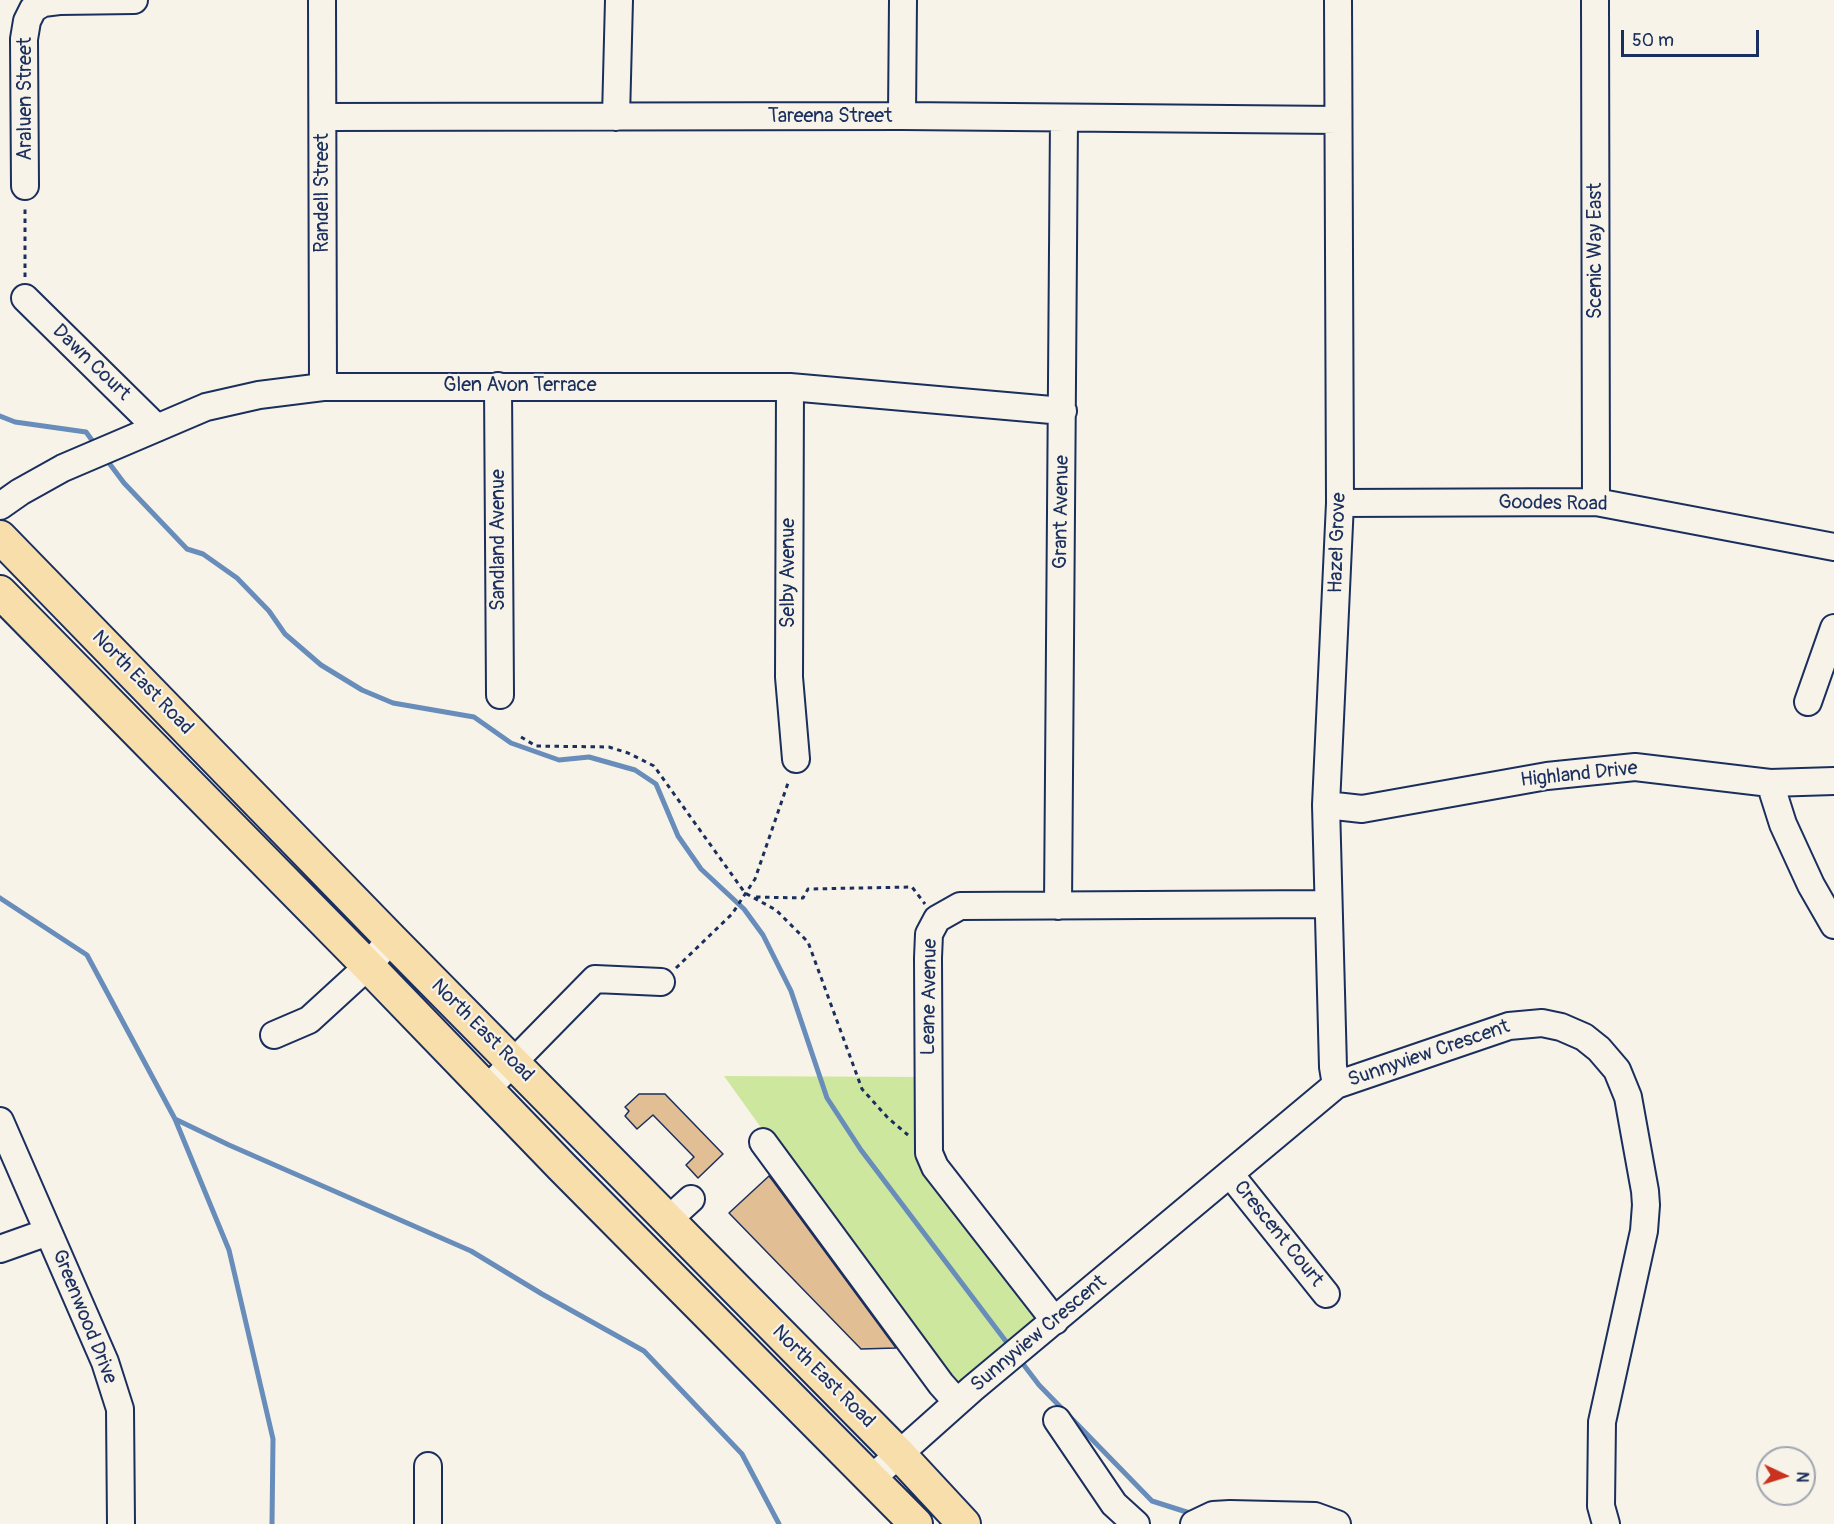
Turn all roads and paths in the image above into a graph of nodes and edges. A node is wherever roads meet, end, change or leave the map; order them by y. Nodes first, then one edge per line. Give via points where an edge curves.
1 (134, 0) edge
2 (322, 0) edge
3 (619, 0) edge
4 (903, 0) edge
5 (1338, 0) edge
6 (1595, 0) edge
7 (323, 117) junction
8 (616, 117) junction
9 (902, 117) junction
10 (1064, 118) junction
11 (1338, 120) junction
12 (25, 186) joint
13 (25, 298) joint
14 (498, 386) junction
15 (323, 387) junction
16 (790, 387) junction
17 (1063, 411) junction
18 (157, 428) junction
19 (1596, 502) junction
20 (1340, 503) junction
21 (0, 506) edge
22 (0, 537) edge
23 (1834, 547) edge
24 (1, 592) edge
25 (1834, 628) edge
26 (500, 695) dead end
27 (1808, 702) dead end
28 (521, 737) dead end
29 (796, 759) joint
30 (1834, 781) edge
31 (1770, 783) junction
32 (1326, 805) junction
33 (745, 893) junction
34 (753, 897) junction
35 (1328, 904) junction
36 (1058, 906) junction
37 (937, 919) junction
38 (1834, 925) edge
39 (391, 939) junction
40 (369, 966) junction
41 (661, 982) joint
42 (274, 1035) dead end
43 (512, 1062) junction
44 (1336, 1085) junction
45 (487, 1089) junction
46 (0, 1121) edge
47 (763, 1142) dead end
48 (929, 1153) junction
49 (1230, 1174) junction
50 (691, 1199) dead end
51 (668, 1220) junction
52 (48, 1232) junction
53 (0, 1249) edge
54 (1326, 1294) dead end
55 (1055, 1321) junction
56 (957, 1402) junction
57 (1057, 1420) dead end
58 (899, 1454) junction
59 (428, 1466) dead end
60 (871, 1479) junction
61 (1200, 1520) edge
62 (121, 1524) edge
63 (428, 1524) edge
64 (916, 1524) edge
65 (964, 1524) edge
66 (1136, 1524) edge
67 (1337, 1524) edge
68 (1606, 1524) edge

1 - 12 street, Araluen Street via 51,2 33,9 24,39
2 - 7 street, Randell Street
3 - 8 street
4 - 9 street
5 - 11 street, Hazel Grove
6 - 19 street, Scenic Way East
7 - 8 street, Tareena Street
7 - 15 street, Randell Street
8 - 9 street, Tareena Street
9 - 10 street, Tareena Street
10 - 11 street, Tareena Street
10 - 17 street, Grant Avenue
11 - 20 street, Hazel Grove
12 - 13 path
13 - 18 street, Dawn Court
14 - 15 street, Glen Avon Terrace
14 - 16 street, Glen Avon Terrace
14 - 26 street, Sandland Avenue
15 - 18 street, Glen Avon Terrace via 206,407
16 - 17 street, Glen Avon Terrace
16 - 29 street, Selby Avenue via 789,677
17 - 36 street, Grant Avenue
18 - 21 street, Glen Avon Terrace via 63,468
19 - 20 street, Goodes Road
19 - 23 street, Goodes Road
20 - 32 street, Hazel Grove
22 - 39 main road, North East Road
24 - 40 main road, North East Road
25 - 27 street
28 - 33 path via 536,746 609,747 654,766
29 - 33 path via 755,879
30 - 31 street, Highland Drive
31 - 32 street, Highland Drive via 1635,767 1547,776 1362,808
31 - 38 street via 1783,824
32 - 35 street, Hazel Grove
33 - 34 path
33 - 41 path via 732,914
34 - 37 path via 803,898 808,889 912,887
34 - 48 path via 776,910 808,942 862,1089 888,1118
35 - 36 street, Leane Avenue
35 - 44 street, Hazel Grove
36 - 37 street, Leane Avenue via 960,906
37 - 48 street, Leane Avenue via 929,934 928,958
39 - 40 street
39 - 43 main road, North East Road
40 - 42 street via 309,1020
40 - 45 main road, North East Road
41 - 43 street via 595,979
43 - 45 street
43 - 51 main road, North East Road
44 - 49 street, Sunnyview Crescent
44 - 68 street, Sunnyview Crescent via 1528,1023 1552,1024 1578,1034 1599,1049 1617,1070 1631,1113 1646,1205 1640,1251 1604,1411 1601,1506
45 - 60 main road, North East Road
46 - 52 street, Greenwood Drive
47 - 56 street
48 - 55 street via 935,1167
49 - 54 street, Crescent Court
49 - 55 street, Sunnyview Crescent
50 - 51 street
51 - 58 main road, North East Road
52 - 53 street
52 - 62 street, Greenwood Drive via 105,1362 120,1409
55 - 56 street, Sunnyview Crescent
56 - 58 street, Sunnyview Crescent
57 - 66 street via 1114,1504
58 - 60 street, Sunnyview Crescent
58 - 65 main road, North East Road
59 - 63 street
60 - 64 main road, North East Road
61 - 67 street via 1230,1514 1307,1516

